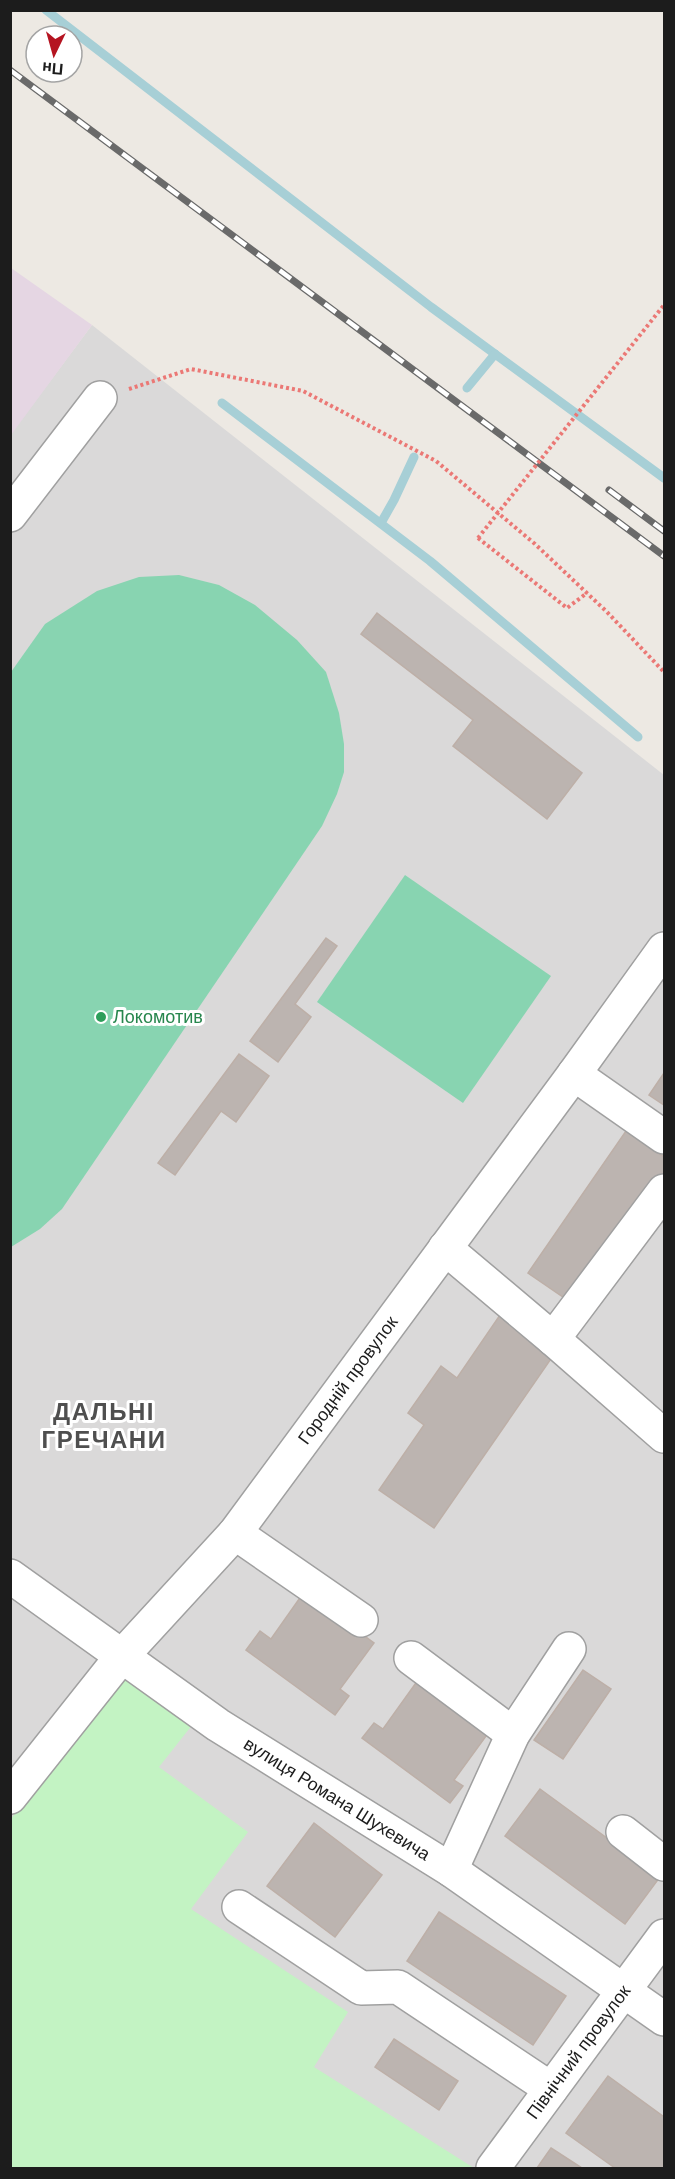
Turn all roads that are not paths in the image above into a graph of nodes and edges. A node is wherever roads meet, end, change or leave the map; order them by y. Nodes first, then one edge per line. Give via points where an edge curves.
1 (100, 398) road end
2 (10, 515) edge
3 (664, 949) edge
4 (574, 1074) junction
5 (664, 1137) edge
6 (664, 1191) edge
7 (445, 1248) junction
8 (553, 1339) junction
9 (664, 1436) edge
10 (235, 1533) junction
11 (10, 1576) edge
12 (361, 1620) dead end
13 (569, 1649) dead end
14 (122, 1656) junction
15 (411, 1658) dead end
16 (513, 1734) junction
17 (12, 1790) edge
18 (623, 1832) dead end
19 (664, 1864) edge
20 (451, 1870) junction
21 (239, 1907) dead end
22 (664, 1936) edge
23 (625, 1992) junction
24 (664, 2019) edge
25 (551, 2089) junction
26 (493, 2169) edge

1 - 2 street
3 - 4 street, Городній провулок
4 - 5 street
4 - 7 street, Городній провулок
6 - 8 street
7 - 8 street
7 - 10 street, Городній провулок
8 - 9 street
10 - 12 street
10 - 14 street, Городній провулок
11 - 14 street, вулиця Романа Шухевича
13 - 16 street
14 - 17 street, Городній провулок
14 - 20 street, вулиця Романа Шухевича via 218,1725
15 - 16 street
16 - 20 street
18 - 19 street
20 - 23 street, вулиця Романа Шухевича
21 - 25 street via 361,1988 398,1987
22 - 23 street, Північний провулок
23 - 24 street, вулиця Романа Шухевича
23 - 25 street, Північний провулок
25 - 26 street, Північний провулок

